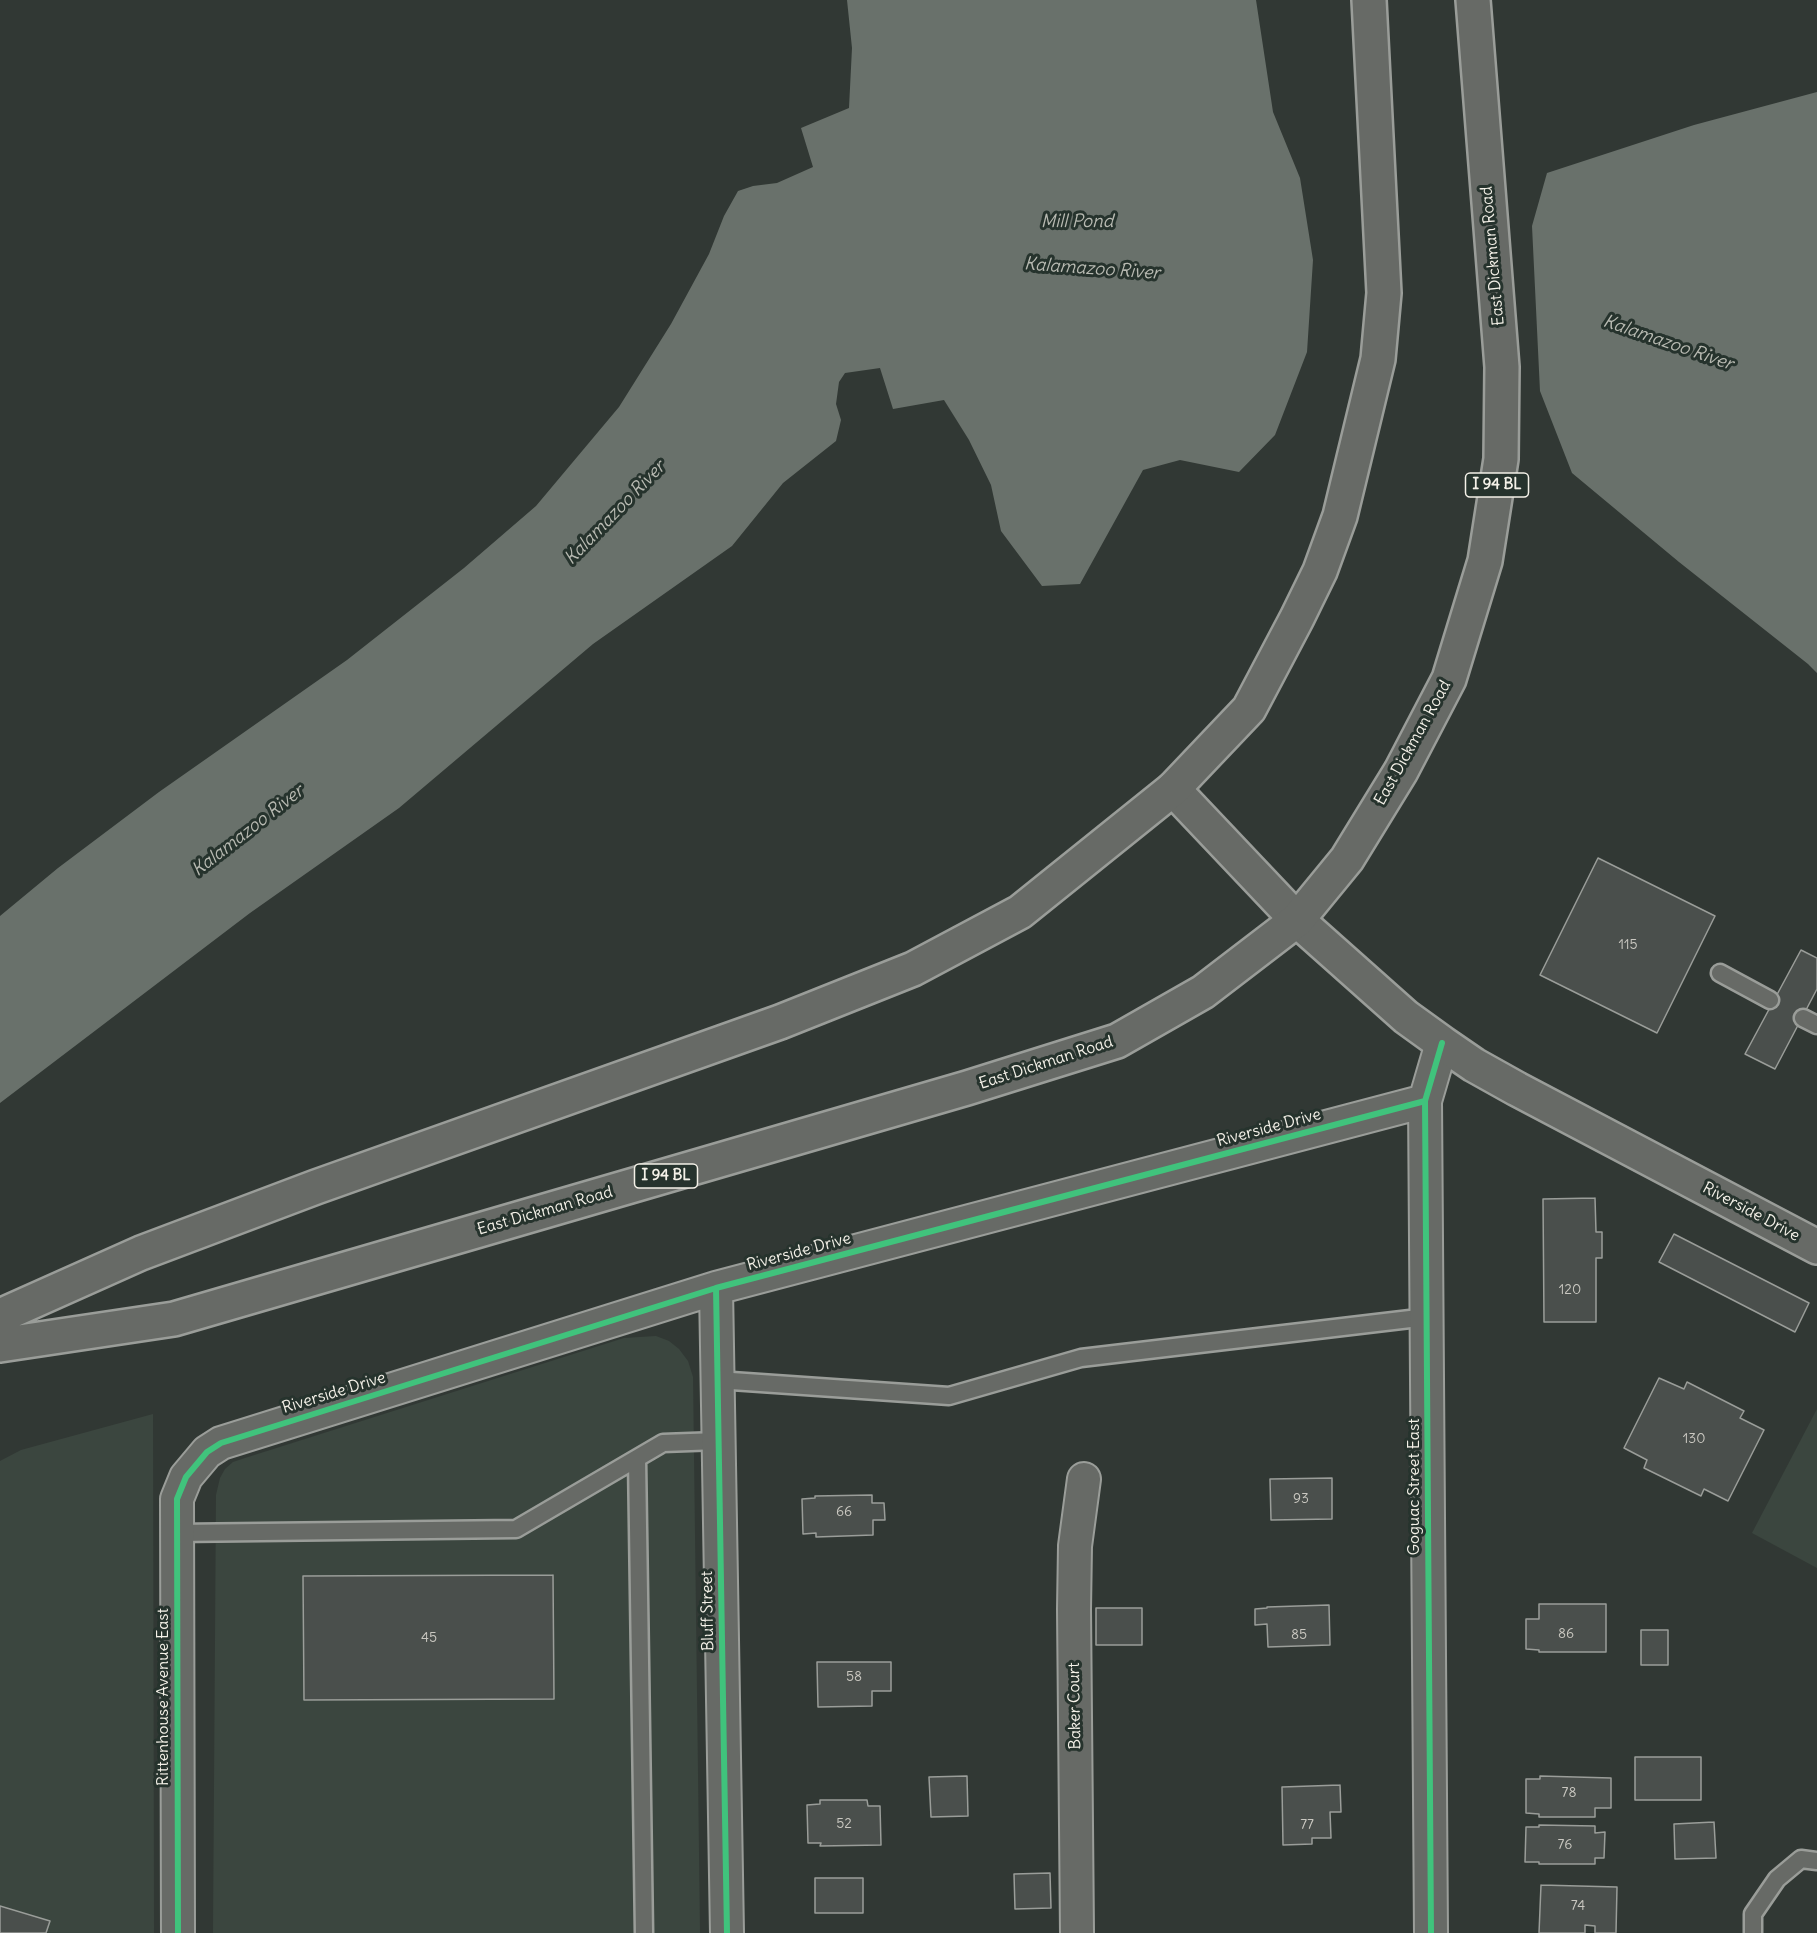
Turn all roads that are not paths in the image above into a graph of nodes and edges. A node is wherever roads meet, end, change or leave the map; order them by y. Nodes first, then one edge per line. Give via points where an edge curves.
1 (1370, 0) edge
2 (1473, 0) edge
3 (1173, 789) junction
4 (1297, 920) junction
5 (1720, 973) dead end
6 (1770, 1000) dead end
7 (1442, 1043) junction
8 (1425, 1101) junction
9 (1817, 1247) edge
10 (716, 1288) junction
11 (0, 1316) edge
12 (1427, 1317) junction
13 (0, 1345) edge
14 (717, 1380) junction
15 (718, 1441) junction
16 (637, 1459) junction
17 (194, 1465) joint
18 (1084, 1479) dead end
19 (176, 1533) junction
20 (1817, 1861) edge
21 (178, 1933) edge
22 (644, 1933) edge
23 (727, 1933) edge
24 (1077, 1933) edge
25 (1431, 1933) edge
26 (1752, 1933) edge

1 - 3 main road via 1384,293 1378,359 1340,516 1320,571 1249,709
2 - 4 main road, East Dickman Road / I 94 BL via 1502,367 1501,459 1485,561 1449,679 1401,771 1347,859
3 - 4 main road, Riverside Drive
3 - 11 main road via 1020,912 913,969 780,1022 196,1232
4 - 7 main road, Riverside Drive via 1406,1017
4 - 13 main road, East Dickman Road / I 94 BL via 1203,992 1117,1041 174,1319
5 - 6 lane
7 - 8 street, Goguac Street East
7 - 9 main road, Riverside Drive via 1517,1089
8 - 10 street, Riverside Drive
8 - 12 street, Goguac Street East
10 - 14 street, Bluff Street
10 - 17 street, Riverside Drive via 221,1443
12 - 14 lane via 1081,1358 949,1396
12 - 25 street, Goguac Street East
14 - 15 street, Bluff Street
15 - 16 lane via 663,1443
15 - 23 street, Bluff Street
16 - 19 lane via 516,1529
16 - 22 lane
17 - 19 street, Rittenhouse Avenue East via 177,1499
18 - 24 street, Baker Court via 1075,1546 1074,1609
19 - 21 street, Rittenhouse Avenue East
20 - 26 lane via 1801,1859 1777,1879 1753,1914

